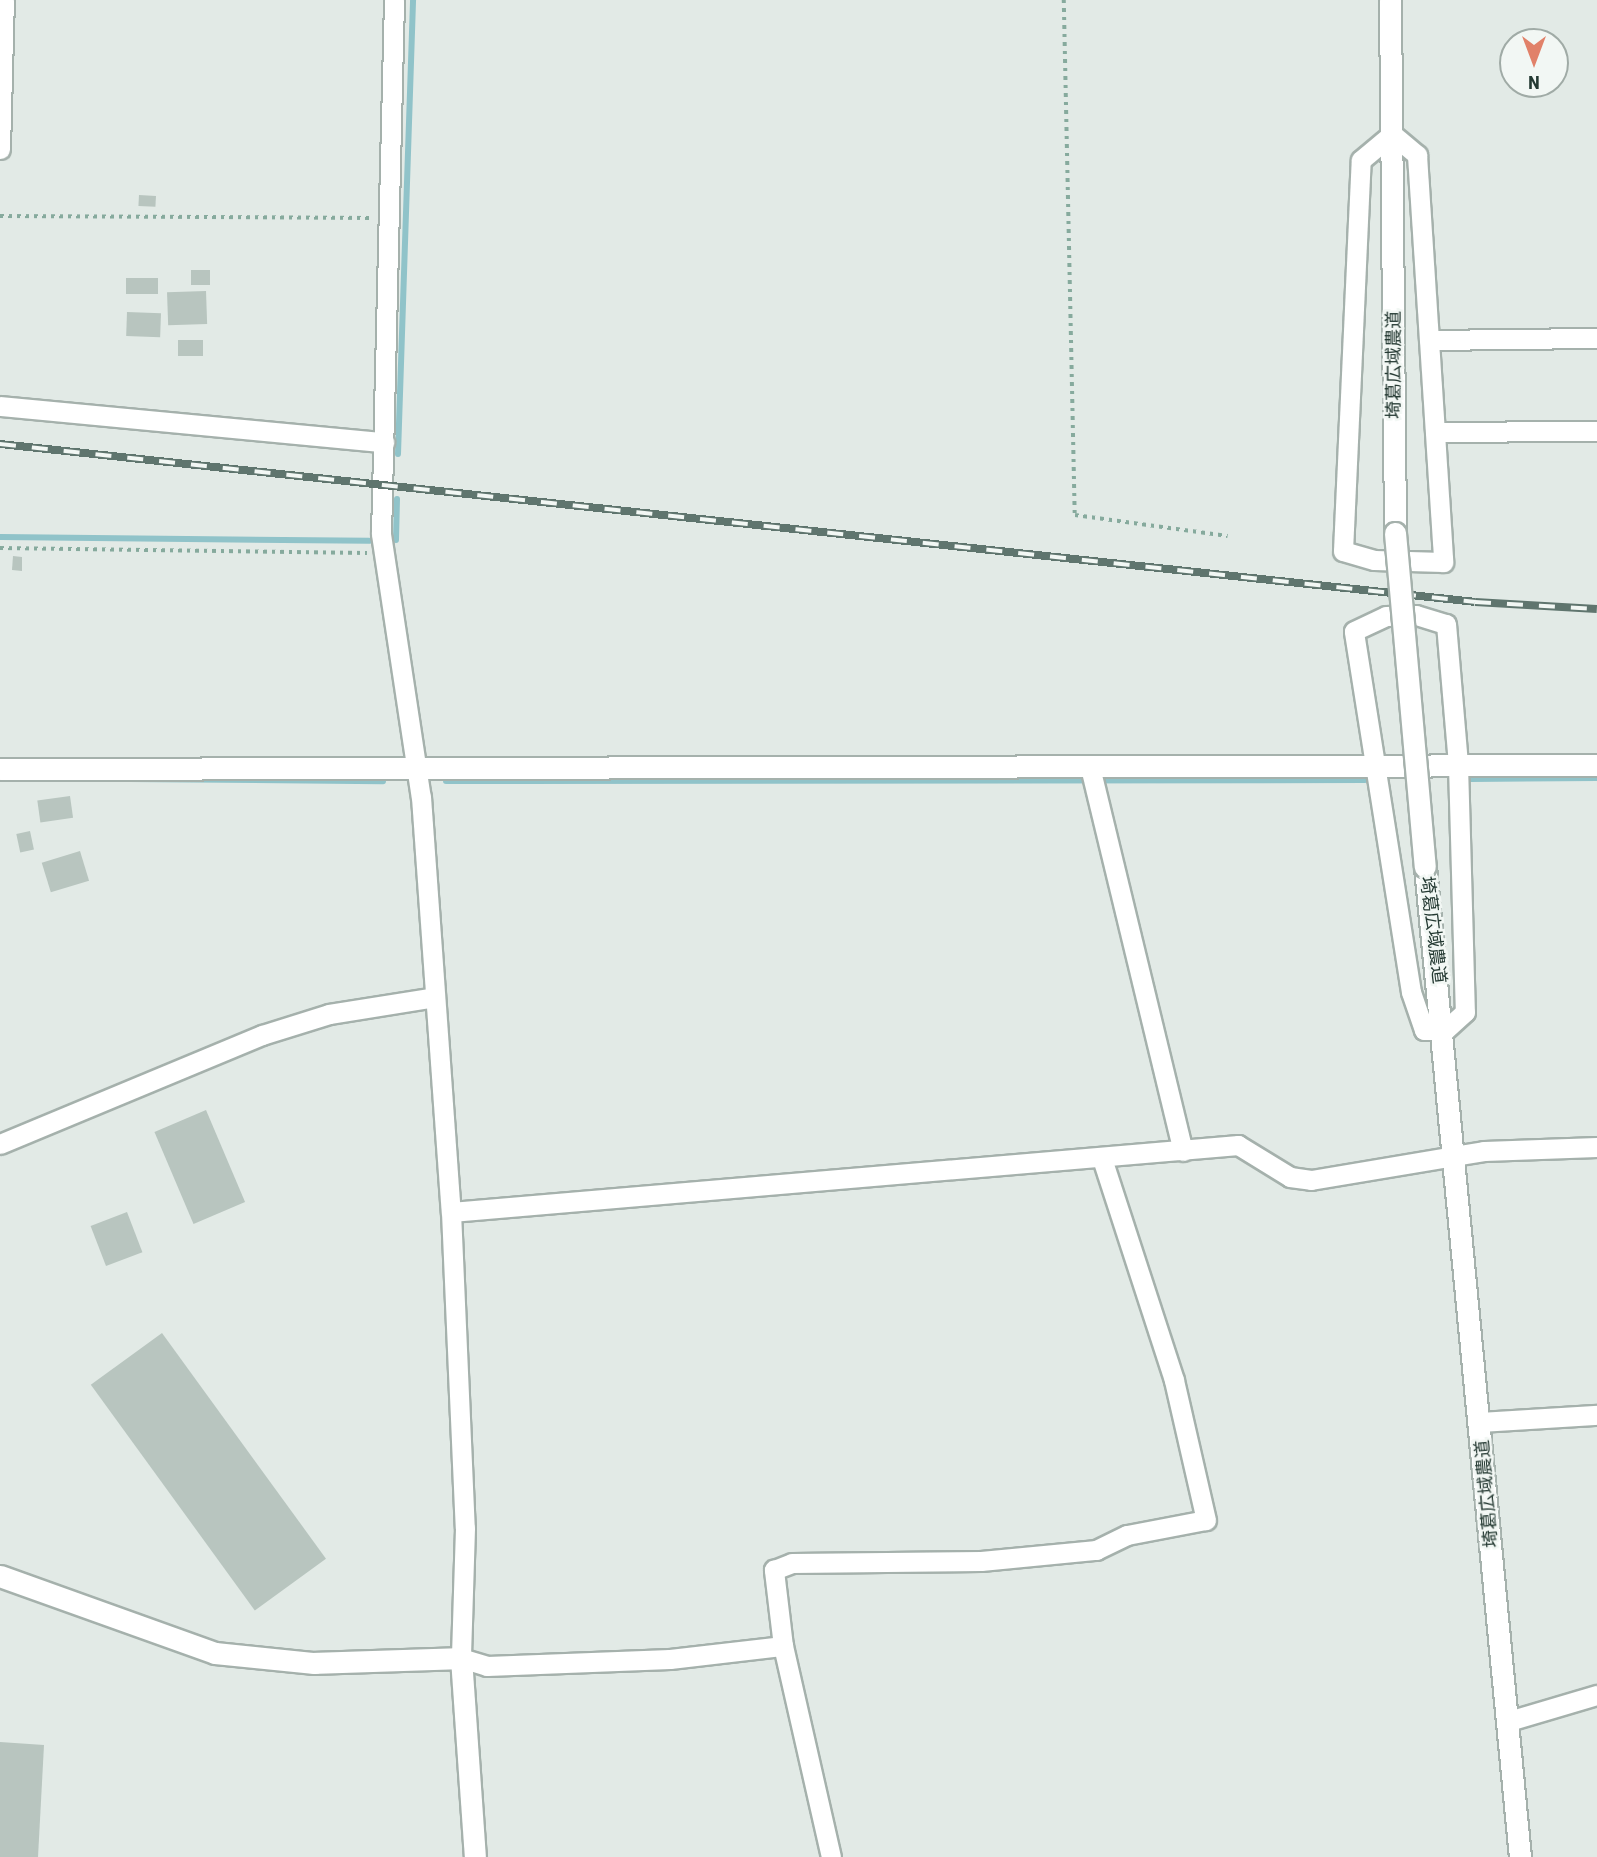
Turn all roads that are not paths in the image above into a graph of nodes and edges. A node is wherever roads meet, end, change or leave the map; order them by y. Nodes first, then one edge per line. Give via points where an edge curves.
1 (4, 0) edge
2 (394, 0) edge
3 (1390, 0) edge
4 (1392, 134) junction
5 (0, 149) edge
6 (1597, 338) edge
7 (1429, 340) junction
8 (0, 406) edge
9 (1597, 431) edge
10 (1435, 432) junction
11 (384, 442) junction
12 (1376, 765) junction
13 (1458, 765) junction
14 (1597, 765) edge
15 (1090, 767) junction
16 (0, 769) edge
17 (417, 770) junction
18 (435, 997) junction
19 (1445, 1030) junction
20 (0, 1144) edge
21 (1597, 1147) edge
22 (1183, 1151) junction
23 (1458, 1156) junction
24 (1102, 1159) junction
25 (451, 1212) junction
26 (1597, 1415) edge
27 (1481, 1422) junction
28 (0, 1576) edge
29 (783, 1646) junction
30 (461, 1658) junction
31 (1597, 1695) edge
32 (1509, 1721) junction
33 (475, 1857) edge
34 (831, 1857) edge
35 (1520, 1857) edge

1 - 5 street
2 - 11 street
3 - 4 street, 埼葛広域農道
4 - 7 street via 1417,155
4 - 10 street via 1361,160 1343,551 1374,560 1443,562
4 - 19 street, 埼葛広域農道, bridge via 1395,533 1425,867
6 - 7 street
7 - 10 street
8 - 11 street
9 - 10 street
11 - 17 street via 383,553
12 - 13 street
12 - 13 street via 1354,631 1386,616 1416,615 1446,624
12 - 15 street
12 - 19 street via 1411,992 1424,1030
13 - 14 street
13 - 19 street via 1465,1012
15 - 17 street
15 - 22 street
16 - 17 street
17 - 18 street
18 - 20 street via 329,1013 262,1035
18 - 25 street
19 - 23 street, 埼葛広域農道
21 - 23 street
22 - 23 street via 1238,1144 1290,1177 1311,1180
22 - 24 street
23 - 27 street, 埼葛広域農道
24 - 25 street
24 - 29 street via 1174,1380 1206,1520 1127,1535 1096,1550 981,1561 792,1563 774,1570 771,1579
25 - 30 street via 465,1528
26 - 27 street
27 - 32 street, 埼葛広域農道
28 - 30 street via 215,1653 314,1663
29 - 30 street via 670,1659 487,1666
29 - 34 street
30 - 33 street
31 - 32 street
32 - 35 street, 埼葛広域農道

